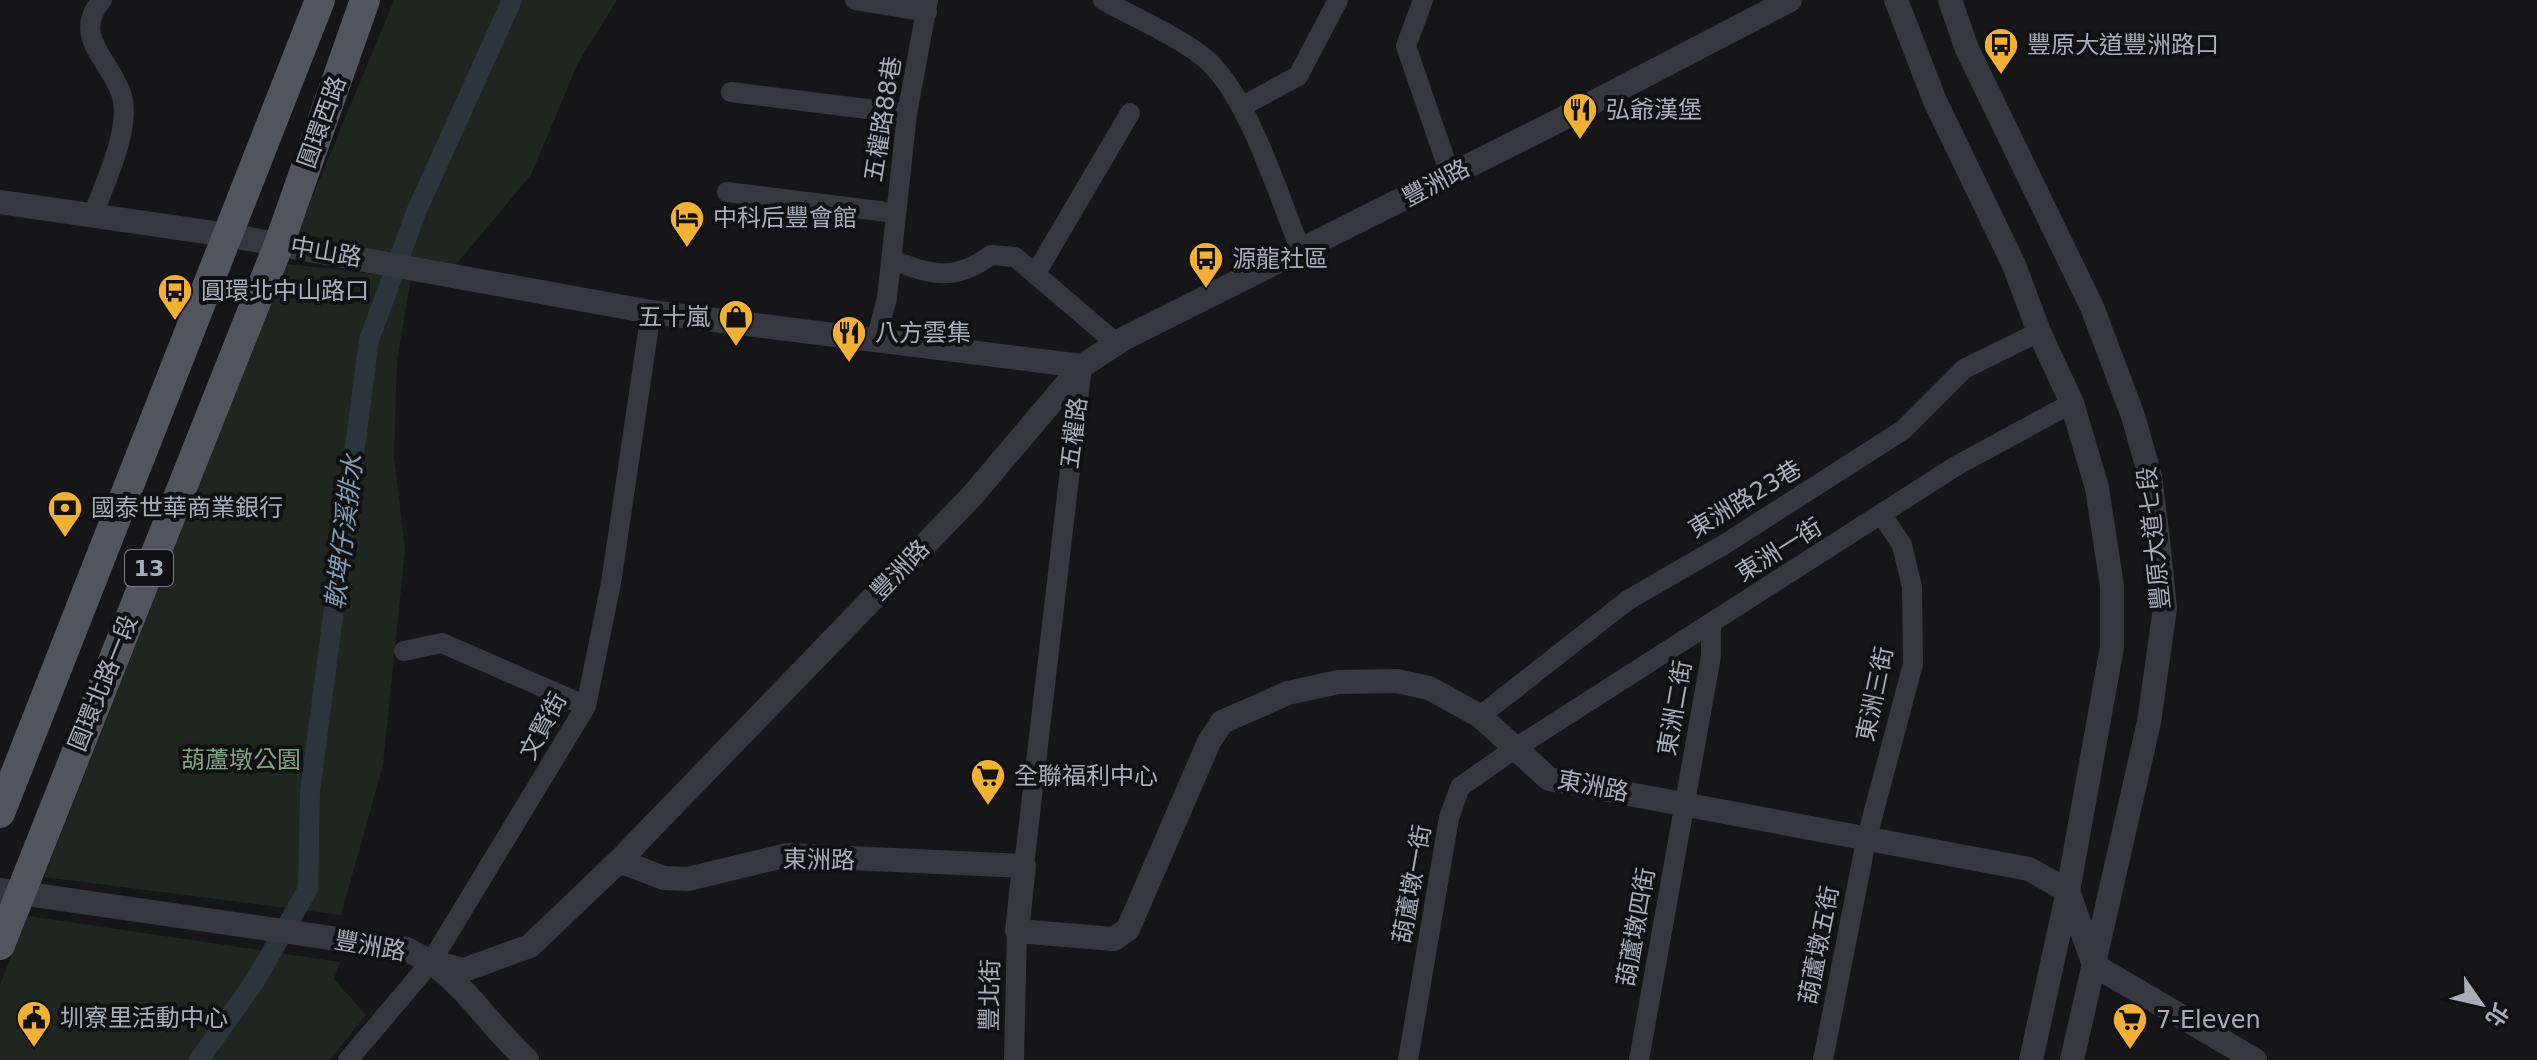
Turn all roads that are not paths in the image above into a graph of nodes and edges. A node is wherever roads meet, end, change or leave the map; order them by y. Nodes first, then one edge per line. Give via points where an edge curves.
1 (102, 0) edge
2 (320, 0) edge
3 (365, 0) edge
4 (855, 0) edge
5 (1103, 0) edge
6 (1338, 0) edge
7 (1423, 0) edge
8 (1790, 0) edge
9 (1896, 0) edge
10 (1950, 0) edge
11 (928, 6) edge
12 (731, 92) dead end
13 (1241, 107) junction
14 (1130, 113) dead end
15 (907, 114) junction
16 (1450, 174) junction
17 (727, 192) dead end
18 (0, 202) edge
19 (895, 213) junction
20 (92, 217) junction
21 (227, 235) junction
22 (279, 244) junction
23 (1300, 248) junction
24 (892, 260) junction
25 (1036, 273) junction
26 (651, 312) junction
27 (2039, 332) junction
28 (876, 340) junction
29 (1116, 343) junction
30 (1082, 366) junction
31 (2072, 403) junction
32 (1882, 515) junction
33 (1711, 623) junction
34 (404, 651) dead end
35 (586, 706) junction
36 (1480, 716) junction
37 (1517, 747) junction
38 (1685, 803) junction
39 (0, 813) edge
40 (1866, 841) junction
41 (619, 861) junction
42 (1024, 866) junction
43 (2068, 891) junction
44 (10, 892) edge
45 (1017, 931) junction
46 (0, 945) edge
47 (431, 962) junction
48 (2094, 965) junction
49 (348, 1060) edge
50 (527, 1060) edge
51 (1014, 1060) edge
52 (1408, 1060) edge
53 (1639, 1060) edge
54 (1823, 1060) edge
55 (2031, 1060) edge
56 (2072, 1060) edge
57 (2255, 1060) edge

1 - 20 street via 91,12 90,36 122,94 123,121
2 - 21 main road, 圓環西路 / 13
3 - 22 main road, 圓環西路 / 13
4 - 11 street
5 - 13 street via 1207,60
6 - 13 street via 1298,76
7 - 16 street via 1406,46
8 - 16 street, 豐洲路
9 - 27 street, 豐原大道七段 via 1935,101 2014,265
10 - 48 street, 豐原大道七段 via 1967,49 2092,307 2150,476 2165,608 2149,722
11 - 15 street, 五權路88巷
12 - 15 street
13 - 23 street
14 - 25 street
15 - 19 street, 五權路88巷
16 - 23 street, 豐洲路
17 - 19 street
18 - 20 street, 中山路
19 - 24 street, 五權路88巷
20 - 21 street, 中山路
21 - 22 street, 中山路
21 - 39 main road, 圓環北路一段 / 13
22 - 26 street, 中山路
22 - 44 main road, 圓環北路一段 / 13
23 - 29 street, 豐洲路
24 - 25 street via 945,275 971,270 991,255 1015,257
24 - 28 street, 五權路88巷
25 - 29 street
26 - 28 street, 五權路
26 - 35 street, 文賢街 via 611,583
27 - 31 street, 豐原大道七段
27 - 36 street, 東洲路23巷 via 1964,369 1903,430 1628,600
28 - 30 street, 五權路
29 - 30 street, 豐洲路
30 - 41 street, 豐洲路 via 971,497
30 - 42 street, 五權路
31 - 32 street, 東洲一街 via 1956,466
31 - 43 street, 豐原大道七段 via 2097,488 2112,586 2112,647
32 - 33 street, 東洲一街
32 - 40 street, 東洲三街 via 1902,545 1912,587 1913,664
33 - 37 street, 東洲一街
33 - 38 street, 東洲二街 via 1711,656
34 - 35 street via 442,643
35 - 47 street, 文賢街
36 - 37 street, 東洲路
36 - 45 street, 東洲路 via 1429,688 1380,680 1313,686 1243,710 1222,722 1209,742 1122,935 1101,941
37 - 38 street, 東洲路 via 1549,779
37 - 52 street, 葫蘆墩一街 via 1460,787 1447,831
38 - 40 street, 東洲路
38 - 53 street, 葫蘆墩四街
40 - 43 street, 東洲路 via 2029,869
40 - 54 street, 葫蘆墩五街
41 - 42 street, 東洲路 via 664,878 688,879 787,855
41 - 47 street, 豐洲路 via 530,946 464,970
42 - 45 street, 五權路
43 - 48 street
43 - 55 street, 豐原大道七段
44 - 46 main road, 圓環北路一段 / 13
44 - 47 street, 豐洲路 via 406,949
45 - 51 street, 豐北街
47 - 49 street, 文賢街
47 - 50 street via 460,985 500,1036
48 - 56 street, 豐原大道七段
48 - 57 street

